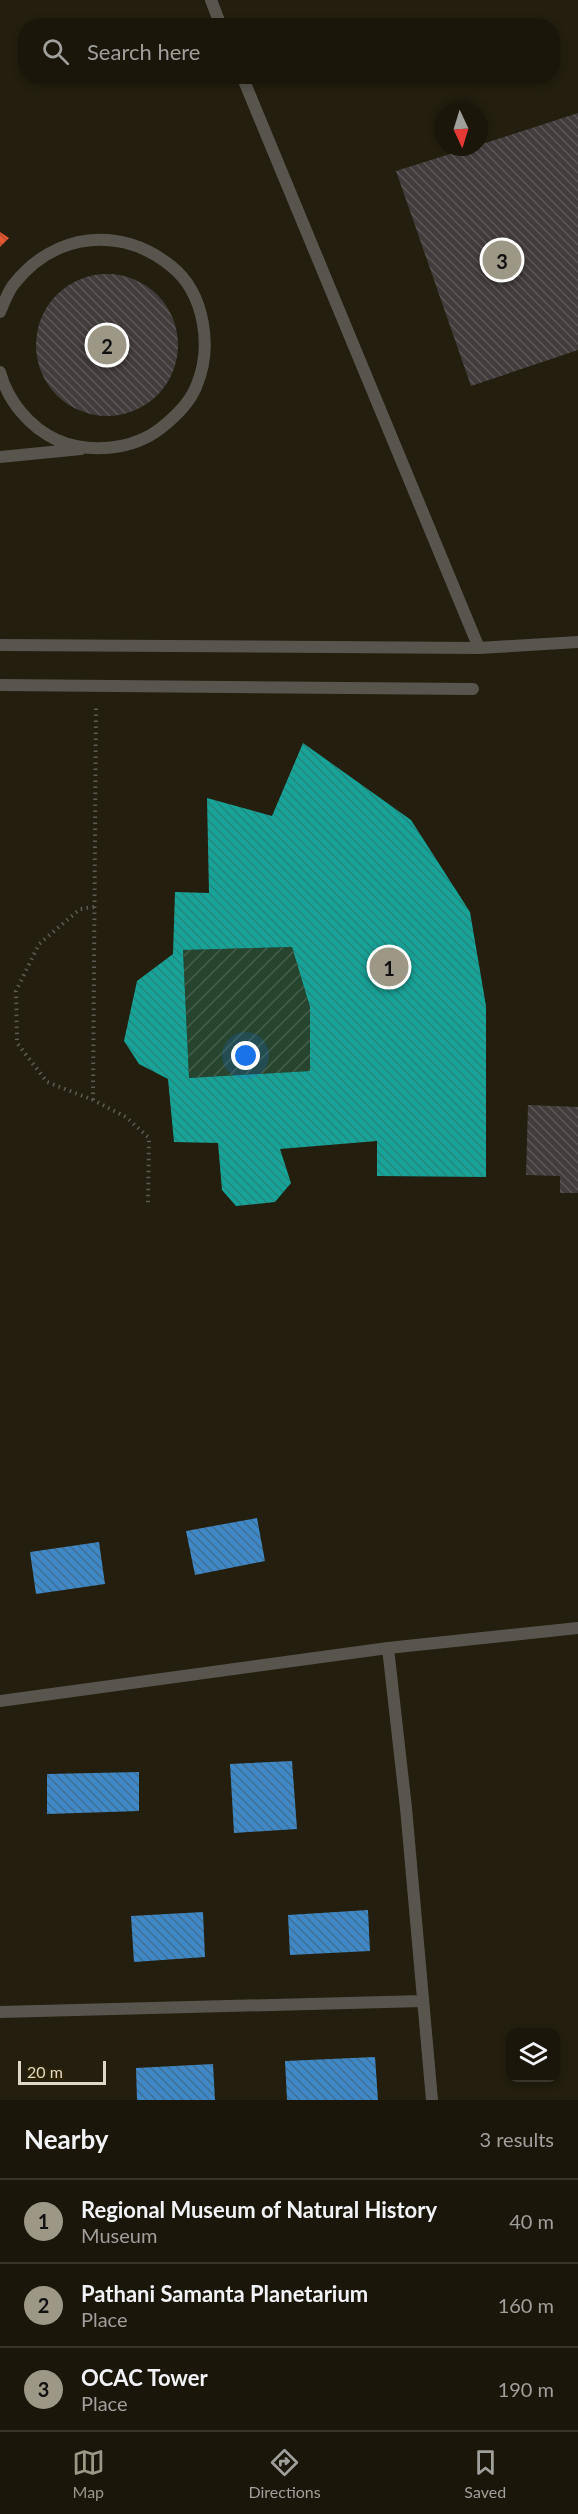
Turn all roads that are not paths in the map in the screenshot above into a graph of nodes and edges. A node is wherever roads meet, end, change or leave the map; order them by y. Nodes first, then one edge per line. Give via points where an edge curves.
1 (211, 0) edge
2 (218, 18) edge
3 (245, 84) edge
4 (0, 312) edge
5 (0, 372) edge
6 (88, 448) junction
7 (0, 457) edge
8 (578, 642) edge
9 (0, 645) edge
10 (479, 648) junction
11 (0, 685) edge
12 (473, 689) dead end
13 (578, 1628) edge
14 (388, 1648) junction
15 (0, 1701) edge
16 (423, 2001) junction
17 (0, 2012) edge
18 (432, 2100) edge

1 - 2 lane
3 - 10 lane
4 - 6 lane via 12,285 37,259 70,243 106,238 142,247 172,267 193,293 204,324 205,356 196,388 178,415 152,435 121,447
5 - 6 lane via 5,390 26,419 57,439
6 - 7 lane
8 - 10 lane
9 - 10 lane
11 - 12 lane
13 - 14 lane
14 - 15 lane
14 - 16 lane
16 - 17 lane
16 - 18 lane

